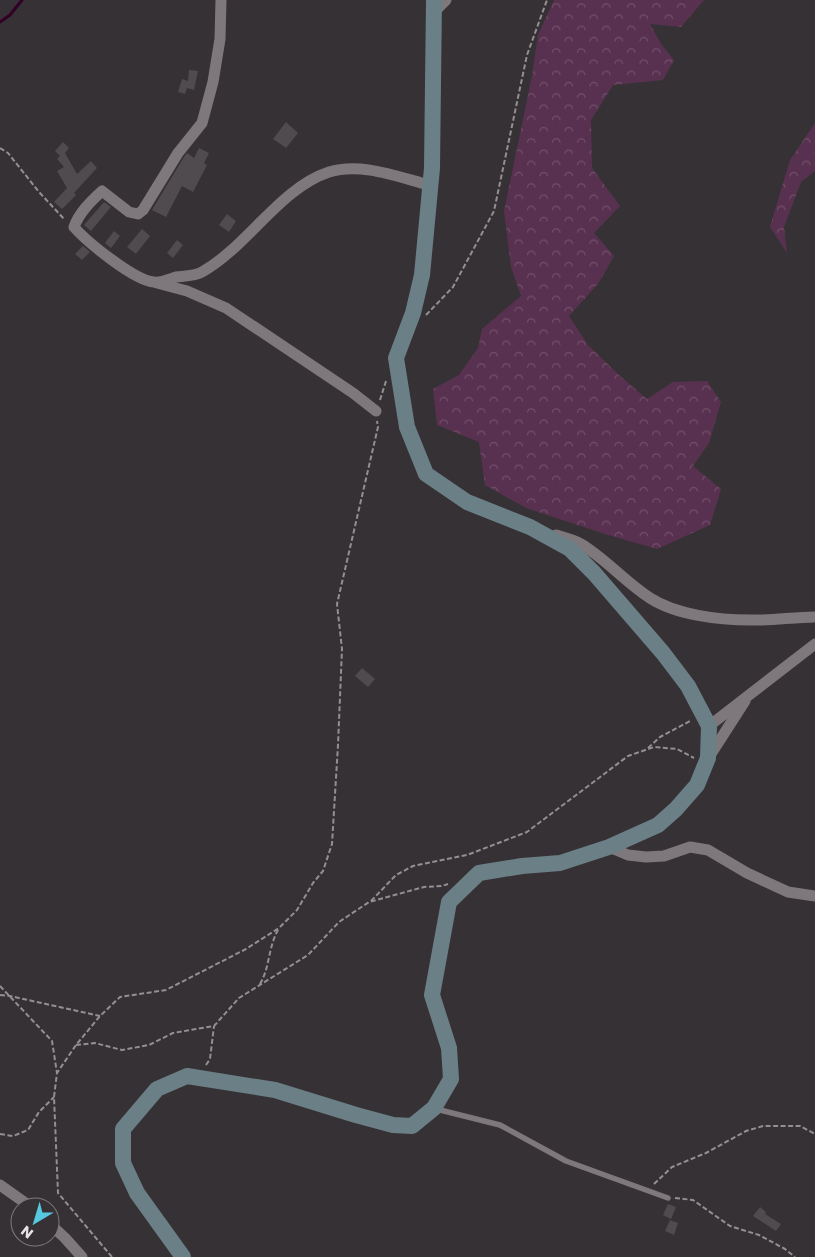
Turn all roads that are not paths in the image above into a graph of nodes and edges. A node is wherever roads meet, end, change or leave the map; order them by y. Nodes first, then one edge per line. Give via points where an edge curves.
1 (221, 0) edge
2 (446, 0) edge
3 (434, 6) edge
4 (429, 185) junction
5 (154, 282) junction
6 (376, 411) road end
7 (530, 527) junction
8 (815, 617) edge
9 (815, 644) edge
10 (750, 694) junction
11 (706, 720) junction
12 (708, 758) junction
13 (609, 847) junction
14 (815, 896) edge
15 (434, 1108) junction
16 (0, 1185) edge
17 (17, 1197) edge
18 (668, 1198) road end
19 (60, 1233) edge
20 (82, 1257) edge
21 (183, 1257) edge

1 - 5 street via 220,39 202,124 178,153 143,210 138,214 129,212 102,191 77,218 74,227 137,277
2 - 3 street
3 - 4 street via 432,168
4 - 5 street via 360,168 330,171 308,181 200,274
4 - 7 street via 422,275 396,358 407,427 426,474 467,502
5 - 6 street via 226,308
7 - 8 street via 579,542 652,600 680,611 749,620
7 - 11 street via 570,549 594,574 663,653 688,686
9 - 10 street
10 - 11 street
10 - 12 street
11 - 12 street
12 - 13 street via 697,785 676,809 658,825
13 - 14 street via 628,855 646,857 664,856 690,848 708,850 788,892
13 - 15 street via 560,863 479,873 449,902 432,995 449,1048 451,1079
15 - 18 lane via 500,1125 566,1161
15 - 21 street via 412,1126 393,1125 275,1090 186,1076 157,1089 123,1129 123,1163 137,1193
16 - 17 street
19 - 20 street

